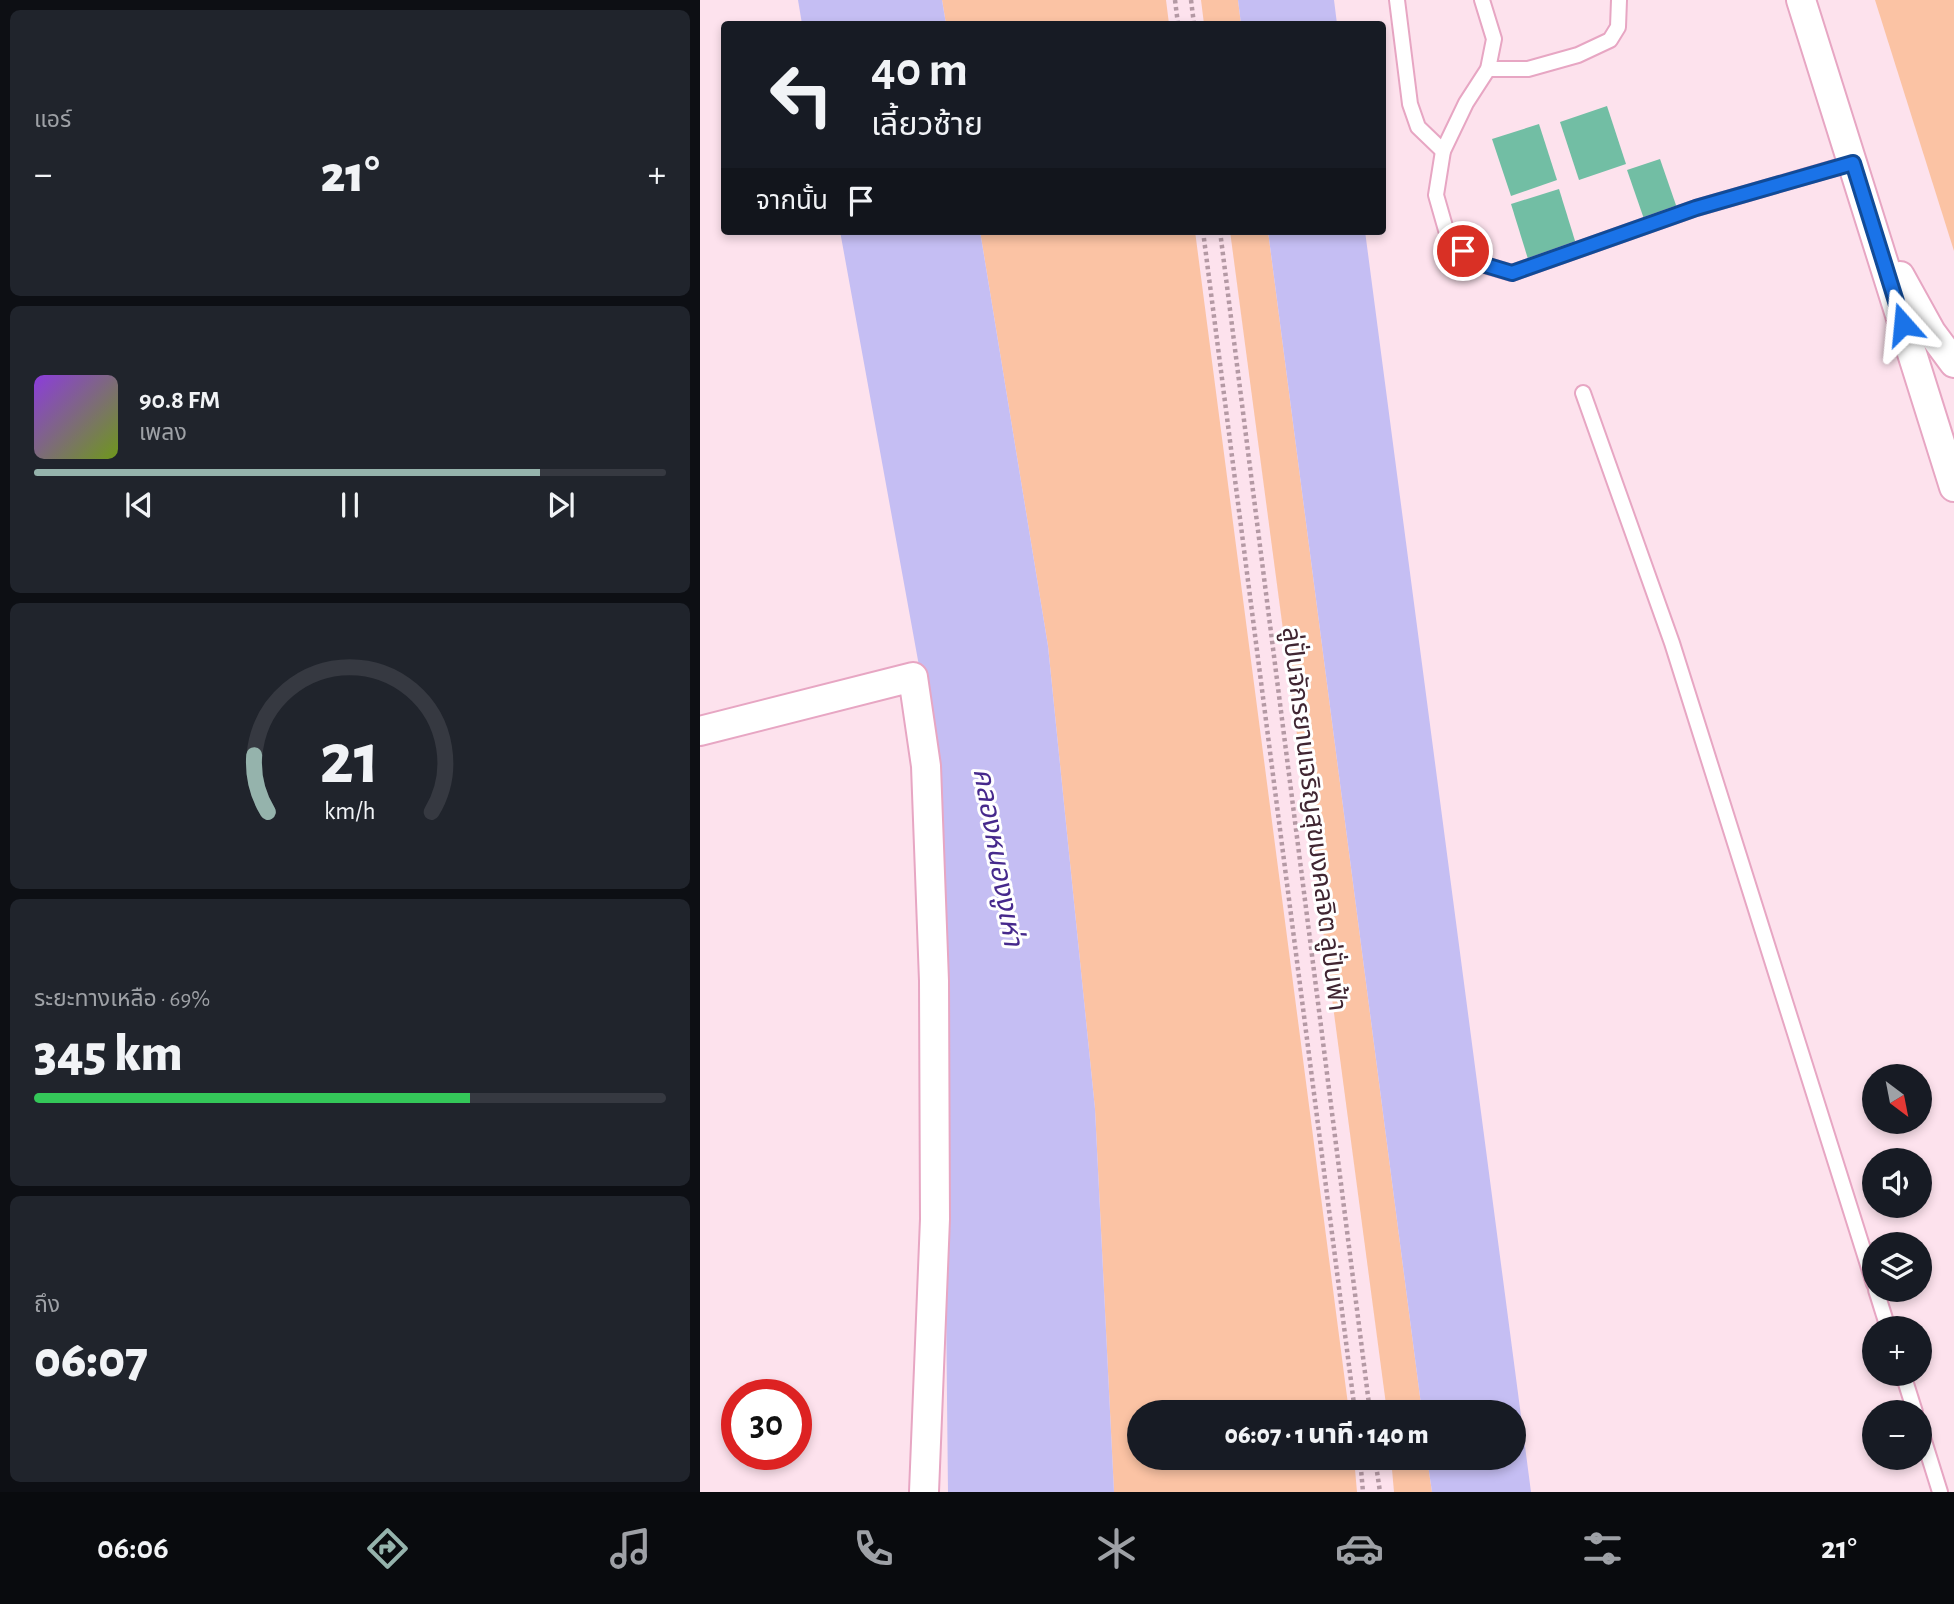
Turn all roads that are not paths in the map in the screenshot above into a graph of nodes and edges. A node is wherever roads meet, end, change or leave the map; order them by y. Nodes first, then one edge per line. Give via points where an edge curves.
1 (1397, 0) edge
2 (1482, 0) edge
3 (1619, 0) edge
4 (1801, 0) edge
5 (1488, 69) junction
6 (1443, 151) junction
7 (1853, 163) junction
8 (1873, 228) junction
9 (1954, 363) edge
10 (1583, 393) dead end
11 (1954, 486) edge
12 (700, 731) edge
13 (1862, 1246) edge
14 (1932, 1466) edge
15 (924, 1492) edge
16 (1940, 1492) edge

1 - 6 lane via 1409,104 1418,127
2 - 5 lane via 1494,39
3 - 5 lane via 1618,27 1610,40 1528,69
4 - 7 street
5 - 6 lane
6 - 7 lane via 1436,195 1446,230 1463,251 1482,264 1512,273 1696,208
7 - 8 street
8 - 9 street via 1931,332
8 - 11 street
10 - 13 lane via 1672,643
12 - 15 street via 913,677 926,765 934,981 935,1219
14 - 16 lane

